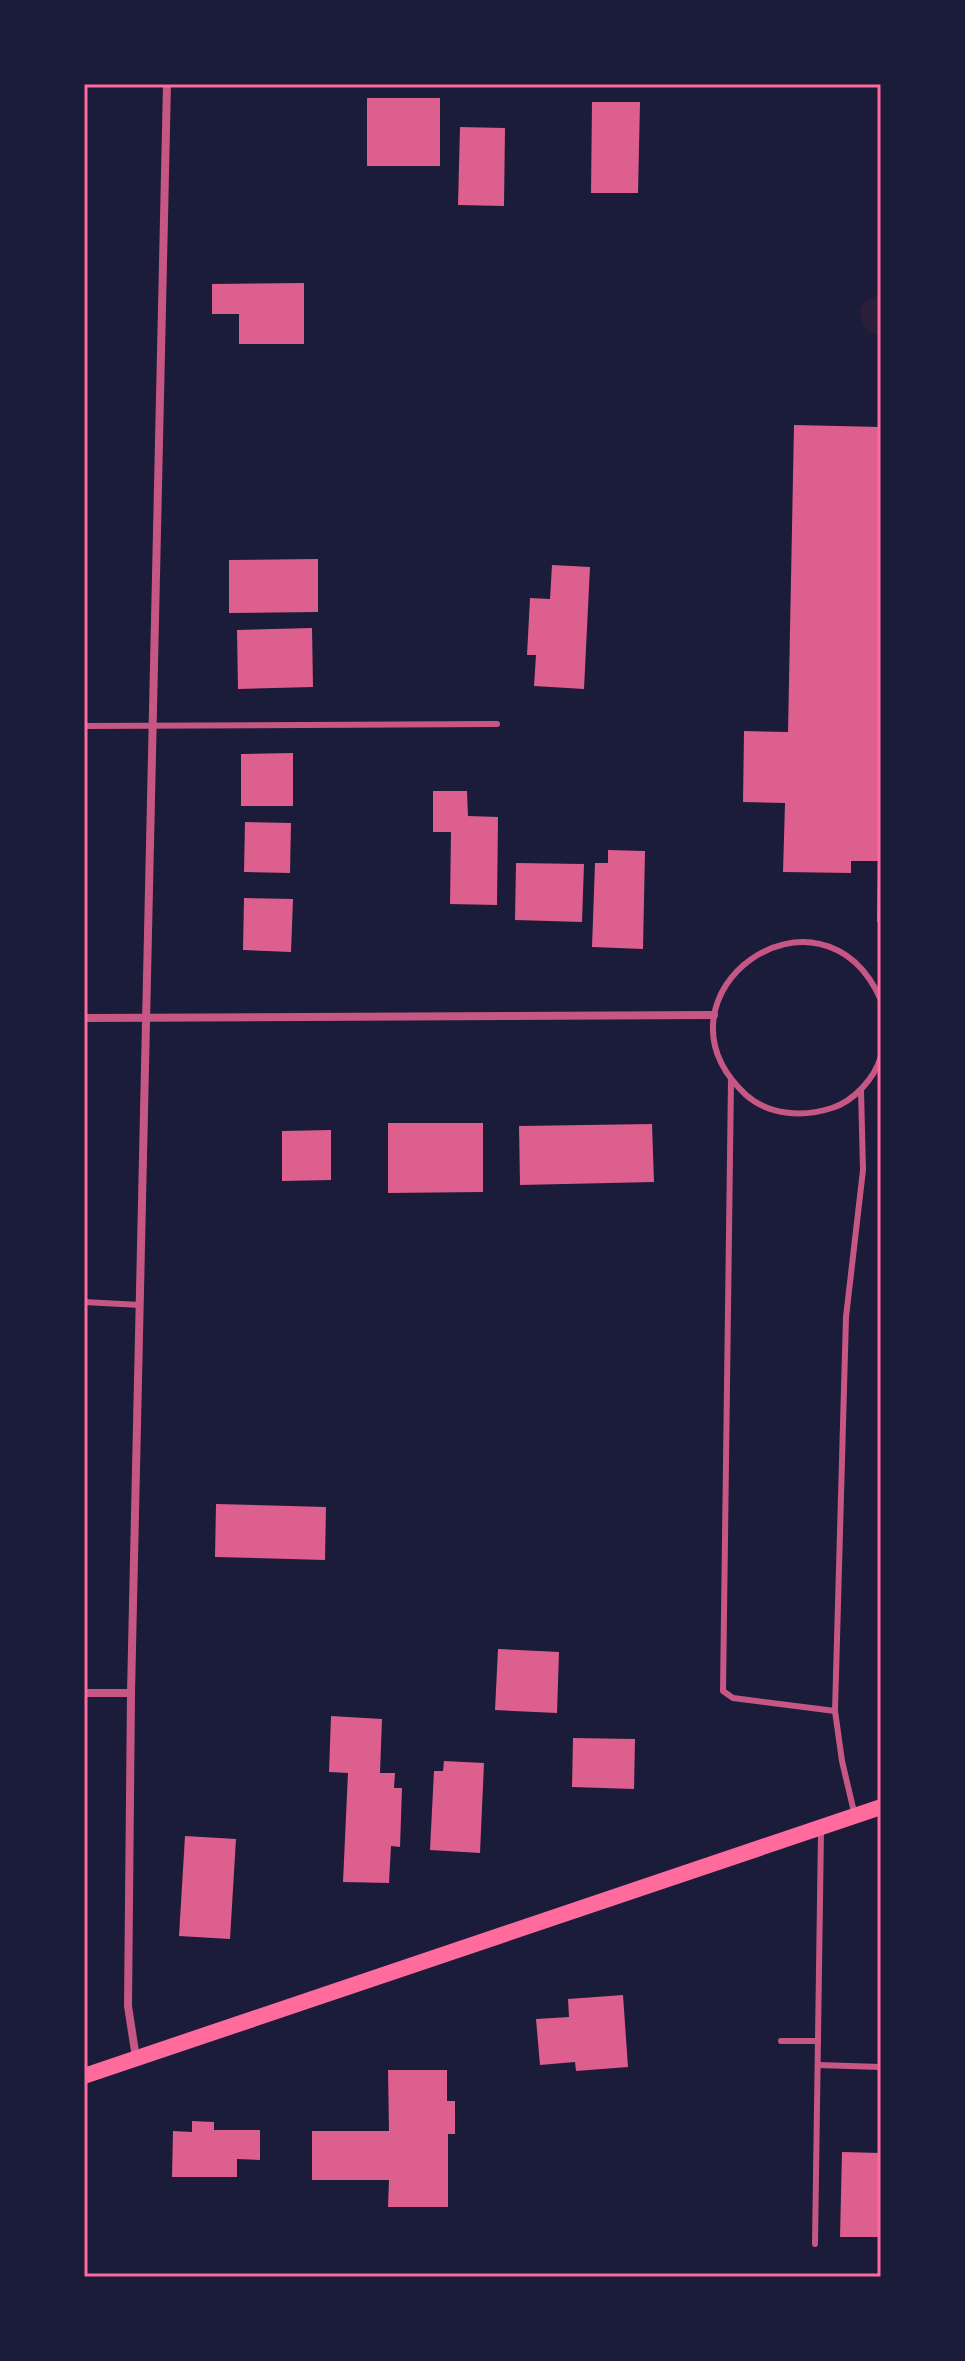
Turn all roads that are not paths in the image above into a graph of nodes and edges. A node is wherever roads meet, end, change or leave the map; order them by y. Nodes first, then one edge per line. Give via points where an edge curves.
1 (167, 84) edge
2 (497, 724) dead end
3 (154, 725) junction
4 (84, 726) edge
5 (881, 1000) edge
6 (714, 1015) junction
7 (84, 1018) edge
8 (148, 1018) junction
9 (881, 1056) edge
10 (731, 1080) junction
11 (861, 1090) junction
12 (84, 1302) edge
13 (140, 1305) junction
14 (84, 1693) edge
15 (131, 1693) junction
16 (835, 1711) junction
17 (881, 1807) edge
18 (855, 1816) junction
19 (821, 1827) junction
20 (781, 2041) dead end
21 (818, 2041) junction
22 (136, 2059) junction
23 (818, 2065) junction
24 (881, 2067) edge
25 (84, 2076) edge
26 (815, 2244) dead end

1 - 3 street
2 - 3 lane
3 - 4 lane
3 - 8 street
5 - 6 lane via 873,981 852,959 826,945 796,941 767,948 742,964 723,987
6 - 8 street
6 - 10 lane via 720,1061
7 - 8 street
8 - 13 street
9 - 11 lane
10 - 11 lane via 753,1100 779,1112 808,1114 837,1106
10 - 16 lane via 723,1691 733,1698
11 - 16 lane via 863,1170 846,1317
12 - 13 lane
13 - 15 street
14 - 15 street
15 - 22 street via 128,2006
16 - 18 lane
17 - 18 main road
18 - 19 main road
19 - 21 lane
19 - 22 main road
20 - 21 lane
21 - 23 lane
22 - 25 main road
23 - 24 lane
23 - 26 lane

